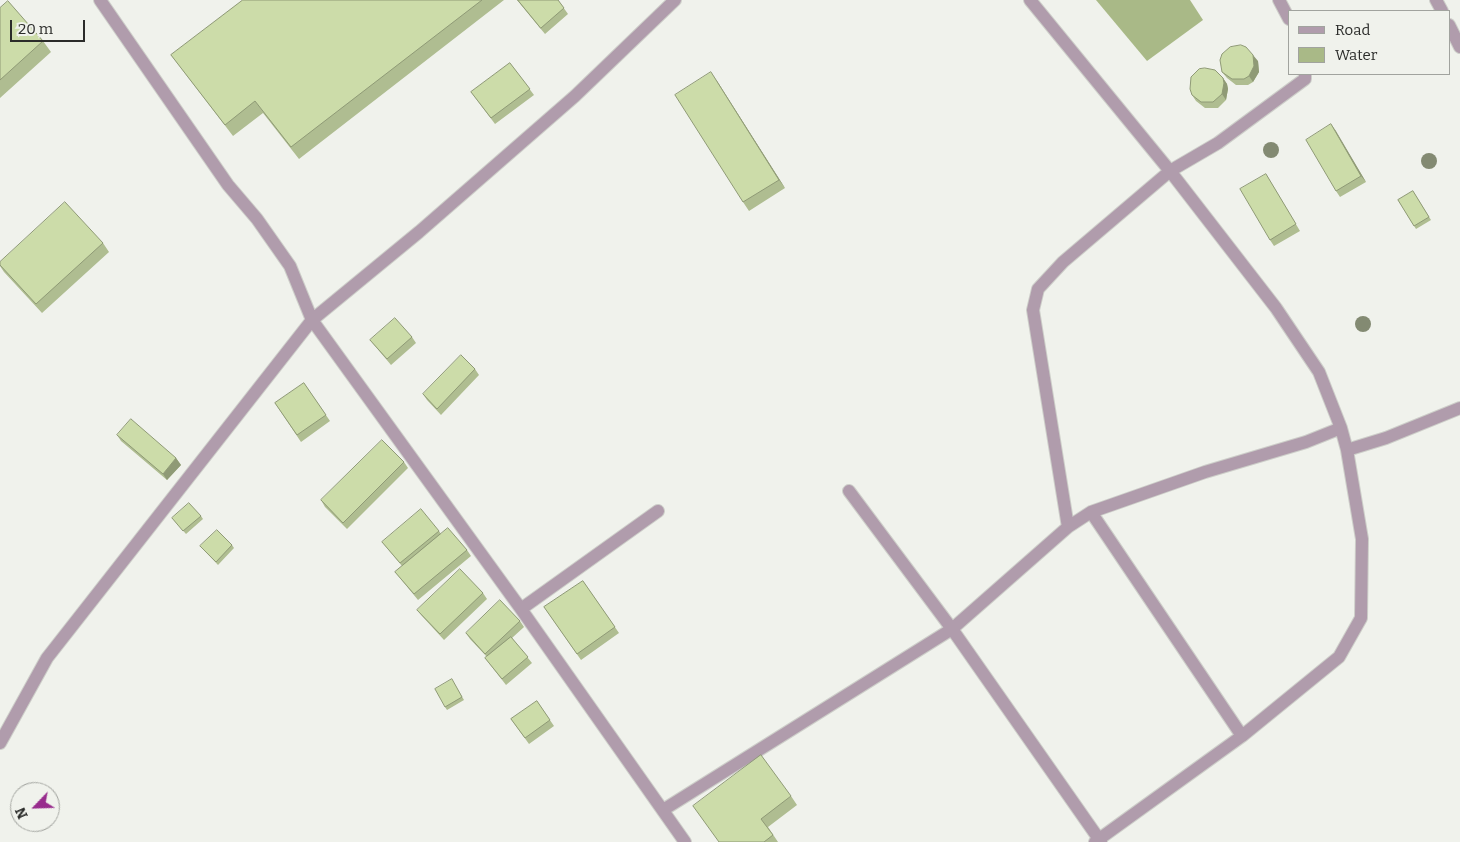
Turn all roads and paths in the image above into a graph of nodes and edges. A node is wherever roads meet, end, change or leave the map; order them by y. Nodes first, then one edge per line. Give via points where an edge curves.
1 (100, 0) edge
2 (674, 0) edge
3 (1030, 0) edge
4 (1279, 0) edge
5 (1288, 16) edge
6 (1450, 27) edge
7 (1460, 47) edge
8 (1305, 75) edge
9 (1170, 171) junction
10 (312, 320) junction
11 (1460, 408) edge
12 (1341, 428) junction
13 (1348, 450) junction
14 (849, 491) dead end
15 (658, 511) dead end
16 (1091, 512) junction
17 (1068, 527) junction
18 (522, 609) junction
19 (952, 629) junction
20 (1242, 736) junction
21 (0, 743) edge
22 (663, 810) junction
23 (1098, 841) edge
24 (685, 842) edge

1 - 10 street via 228,185 290,266
2 - 10 street via 575,96
3 - 9 street
4 - 5 street
6 - 7 street
8 - 9 street via 1305,79 1218,143
9 - 12 street via 1282,316 1319,372
9 - 17 street via 1063,262 1038,289 1034,310
10 - 18 street
10 - 21 street via 47,658
11 - 13 street
12 - 13 street
12 - 16 street
13 - 20 street via 1362,539 1361,618 1339,657
14 - 19 street
15 - 18 street
16 - 17 street
16 - 20 street
17 - 19 street
18 - 22 street
19 - 22 street
19 - 23 street
20 - 23 street
22 - 24 street

